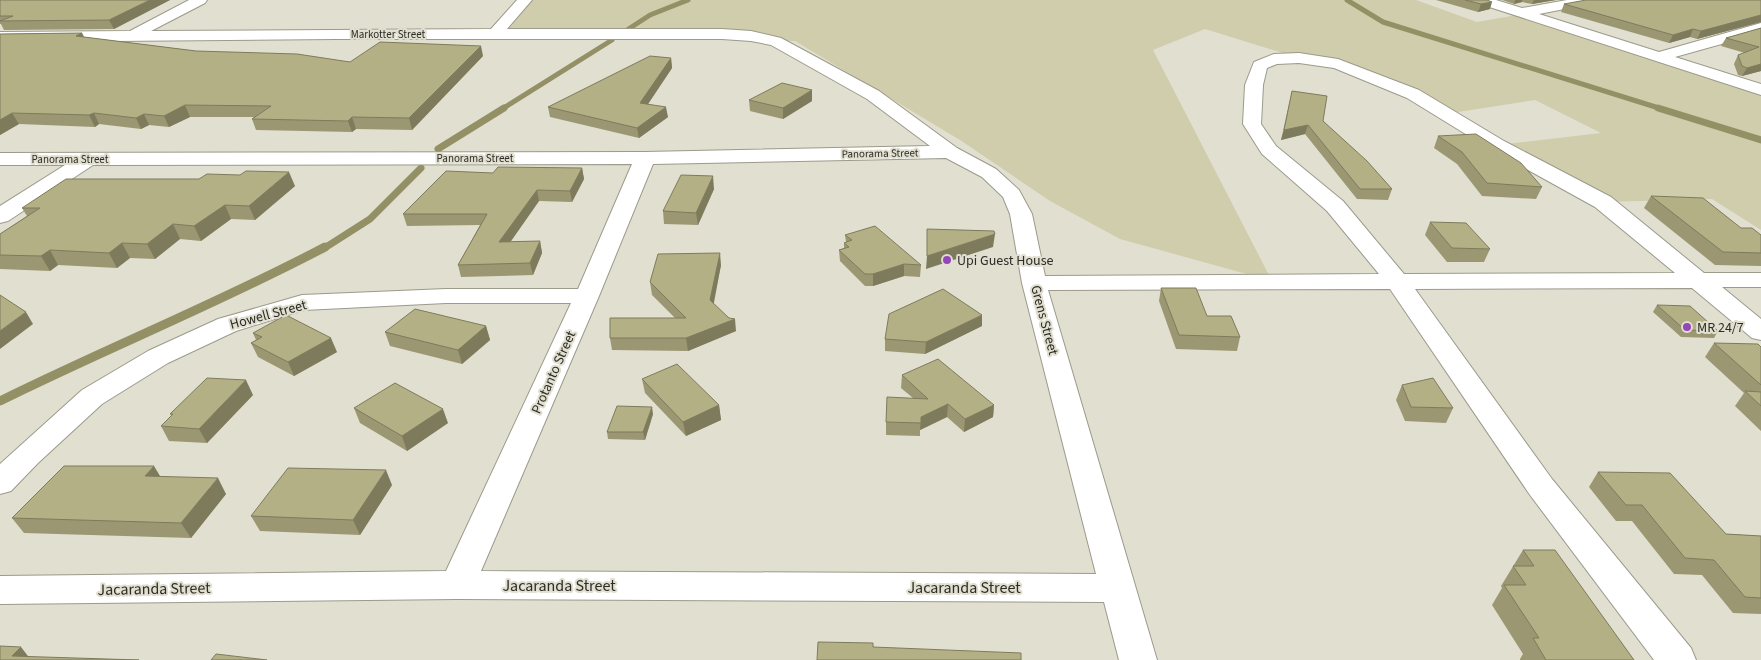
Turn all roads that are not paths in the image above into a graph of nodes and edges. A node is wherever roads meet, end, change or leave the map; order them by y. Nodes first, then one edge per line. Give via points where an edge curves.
1 (200, 0) edge
2 (525, 0) edge
3 (1482, 0) edge
4 (1590, 0) edge
5 (1522, 13) junction
6 (1761, 28) edge
7 (494, 35) junction
8 (131, 36) junction
9 (0, 38) edge
10 (776, 41) joint
11 (1658, 57) junction
12 (1761, 90) edge
13 (950, 152) junction
14 (645, 158) junction
15 (0, 159) edge
16 (88, 160) junction
17 (0, 216) edge
18 (1396, 280) junction
19 (1761, 280) edge
20 (1699, 281) junction
21 (1034, 282) junction
22 (587, 296) junction
23 (1761, 332) edge
24 (0, 483) edge
25 (457, 585) junction
26 (1118, 588) junction
27 (0, 590) edge
28 (1138, 660) edge
29 (1677, 660) edge

1 - 8 street
2 - 7 street
3 - 5 street
4 - 5 street
5 - 11 street
6 - 11 street
7 - 8 street, Markotter Street
7 - 10 street, Markotter Street via 722,34
8 - 9 street, Markotter Street
10 - 13 street, Grens Street via 873,95
11 - 12 street
13 - 14 street, Panorama Street
13 - 21 street, Grens Street via 990,173 1012,194 1021,214
14 - 16 street, Panorama Street
14 - 22 street, Protanto Street
15 - 16 street, Panorama Street
16 - 17 street
18 - 20 street
18 - 20 street via 1335,206 1269,150 1252,124 1254,84 1260,65 1274,59 1300,58 1338,64 1413,94 1603,202
18 - 21 street
18 - 29 street via 1541,487
19 - 20 street
20 - 23 street
21 - 26 street, Grens Street
22 - 24 street, Howell Street via 446,296 302,303 227,325 158,357 92,397 27,454
22 - 25 street, Protanto Street
25 - 26 street, Jacaranda Street
25 - 27 street, Jacaranda Street
26 - 28 street, Grens Street

